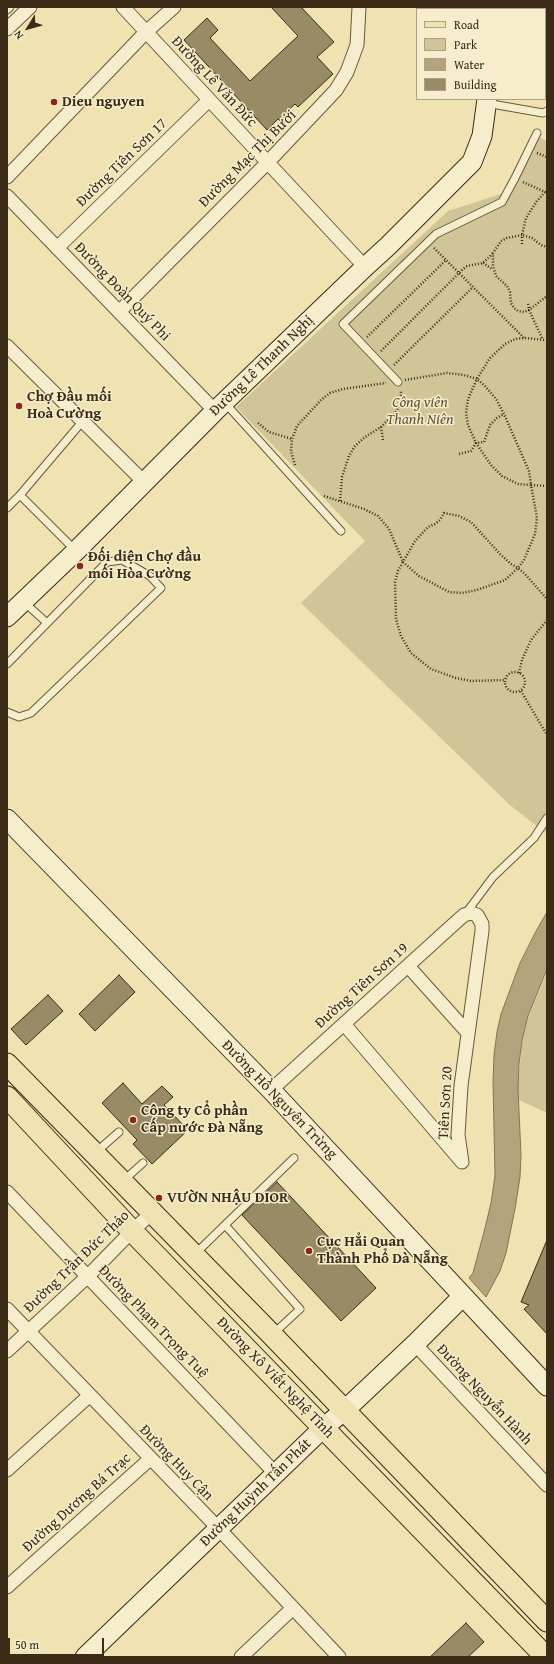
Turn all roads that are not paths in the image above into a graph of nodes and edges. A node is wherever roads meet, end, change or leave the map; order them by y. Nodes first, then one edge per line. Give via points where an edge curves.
1 (10, 7) edge
2 (122, 7) edge
3 (174, 7) edge
4 (359, 7) edge
5 (27, 8) edge
6 (7, 10) edge
7 (7, 30) edge
8 (146, 32) junction
9 (209, 100) junction
10 (487, 101) edge
11 (547, 111) edge
12 (537, 133) dead end
13 (268, 162) junction
14 (7, 177) edge
15 (7, 196) edge
16 (57, 248) junction
17 (365, 267) junction
18 (119, 312) junction
19 (7, 346) edge
20 (398, 382) road end
21 (220, 407) junction
22 (82, 422) junction
23 (144, 482) junction
24 (20, 494) junction
25 (7, 508) edge
26 (341, 531) dead end
27 (76, 551) junction
28 (24, 602) junction
29 (8, 615) edge
30 (47, 622) junction
31 (7, 664) edge
32 (7, 712) edge
33 (7, 818) edge
34 (547, 818) edge
35 (470, 915) junction
36 (408, 966) junction
37 (344, 1024) junction
38 (468, 1033) junction
39 (7, 1064) edge
40 (271, 1090) junction
41 (7, 1098) edge
42 (119, 1132) dead end
43 (95, 1153) junction
44 (294, 1158) dead end
45 (143, 1163) dead end
46 (122, 1181) junction
47 (7, 1192) edge
48 (153, 1212) junction
49 (225, 1225) junction
50 (132, 1231) junction
51 (194, 1255) junction
52 (88, 1276) junction
53 (463, 1296) junction
54 (7, 1309) edge
55 (28, 1332) junction
56 (272, 1335) junction
57 (415, 1344) junction
58 (7, 1352) edge
59 (547, 1386) edge
60 (90, 1395) junction
61 (345, 1410) junction
62 (324, 1428) junction
63 (150, 1459) junction
64 (7, 1470) edge
65 (276, 1474) junction
66 (547, 1485) edge
67 (219, 1529) junction
68 (7, 1587) edge
69 (293, 1608) junction
70 (547, 1622) edge
71 (85, 1657) edge
72 (241, 1657) edge
73 (339, 1657) edge
74 (546, 1657) edge

1 - 6 lane
2 - 8 street, Đường Lê Văn Đức
3 - 8 street
4 - 13 street, Đường Mạc Thị Bưởi via 357,45 347,72 336,90
5 - 7 street
8 - 9 street, Đường Lê Văn Đức
8 - 14 street
9 - 13 street, Đường Lê Văn Đức
9 - 16 street, Đường Tiên Sơn 17
10 - 11 lane via 543,113
10 - 17 street, Đường Lê Thanh Nghị via 482,136 472,162
12 - 20 lane via 502,202 436,234 343,324
13 - 17 street, Đường Lê Văn Đức
13 - 18 street, Đường Mạc Thị Bưởi
15 - 16 street, Đường Đoàn Quý Phi
16 - 18 street, Đường Đoàn Quý Phi
17 - 21 street, Đường Lê Thanh Nghị
18 - 21 street, Đường Đoàn Quý Phi
19 - 22 street
21 - 23 street, Đường Lê Thanh Nghị
21 - 26 lane
22 - 23 street
22 - 24 lane
23 - 27 street, Đường Lê Thanh Nghị
24 - 25 lane
24 - 27 lane
27 - 28 street, Đường Lê Thanh Nghị
28 - 29 street, Đường Lê Thanh Nghị
28 - 30 lane
30 - 31 lane
30 - 32 lane via 107,562 122,560 150,576 161,588 31,713 19,717
33 - 40 street, Đường Hồ Nguyên Trừng
34 - 35 lane via 534,838 493,877
35 - 36 street, Đường Tiên Sơn 19
35 - 38 street, Tiên Sơn 20 via 482,924 482,930
36 - 37 street, Đường Tiên Sơn 19
36 - 38 street
37 - 38 street, Tiên Sơn 20 via 462,1162 458,1135
37 - 40 street, Đường Tiên Sơn 19
39 - 43 main road, Đường Xô Viết Nghệ Tĩnh
40 - 53 street, Đường Hồ Nguyên Trừng
41 - 50 main road, Đường Xô Viết Nghệ Tĩnh
42 - 43 lane
43 - 46 main road, Đường Xô Viết Nghệ Tĩnh
44 - 49 lane
45 - 46 lane
46 - 48 main road, Đường Xô Viết Nghệ Tĩnh
47 - 52 street, Đường Phạm Trọng Tuệ
48 - 50 street, Đường Trần Đức Thảo
48 - 51 main road, Đường Xô Viết Nghệ Tĩnh
49 - 51 lane
49 - 56 lane via 300,1309
50 - 52 street, Đường Trần Đức Thảo
50 - 62 main road, Đường Xô Viết Nghệ Tĩnh
51 - 56 main road, Đường Xô Viết Nghệ Tĩnh
52 - 55 street, Đường Trần Đức Thảo
52 - 65 street, Đường Phạm Trọng Tuệ
53 - 57 street, Đường Huỳnh Tấn Phát
53 - 59 street, Đường Hồ Nguyên Trừng
54 - 55 street, Đường Huy Cận
55 - 58 street, Đường Trần Đức Thảo
55 - 60 street, Đường Huy Cận
56 - 61 main road, Đường Xô Viết Nghệ Tĩnh
57 - 61 street, Đường Huỳnh Tấn Phát
57 - 66 street, Đường Nguyễn Hành
60 - 63 street, Đường Huy Cận
60 - 64 street
61 - 62 street, Đường Huỳnh Tấn Phát
61 - 70 main road, Đường Xô Viết Nghệ Tĩnh
62 - 65 street, Đường Huỳnh Tấn Phát
62 - 74 main road, Đường Xô Viết Nghệ Tĩnh
63 - 67 street, Đường Huy Cận
63 - 68 street, Đường Dương Bá Trạc
65 - 67 street, Đường Huỳnh Tấn Phát
67 - 69 street, Đường Huy Cận
67 - 71 street, Đường Huỳnh Tấn Phát
69 - 72 street
69 - 73 street, Đường Huy Cận

